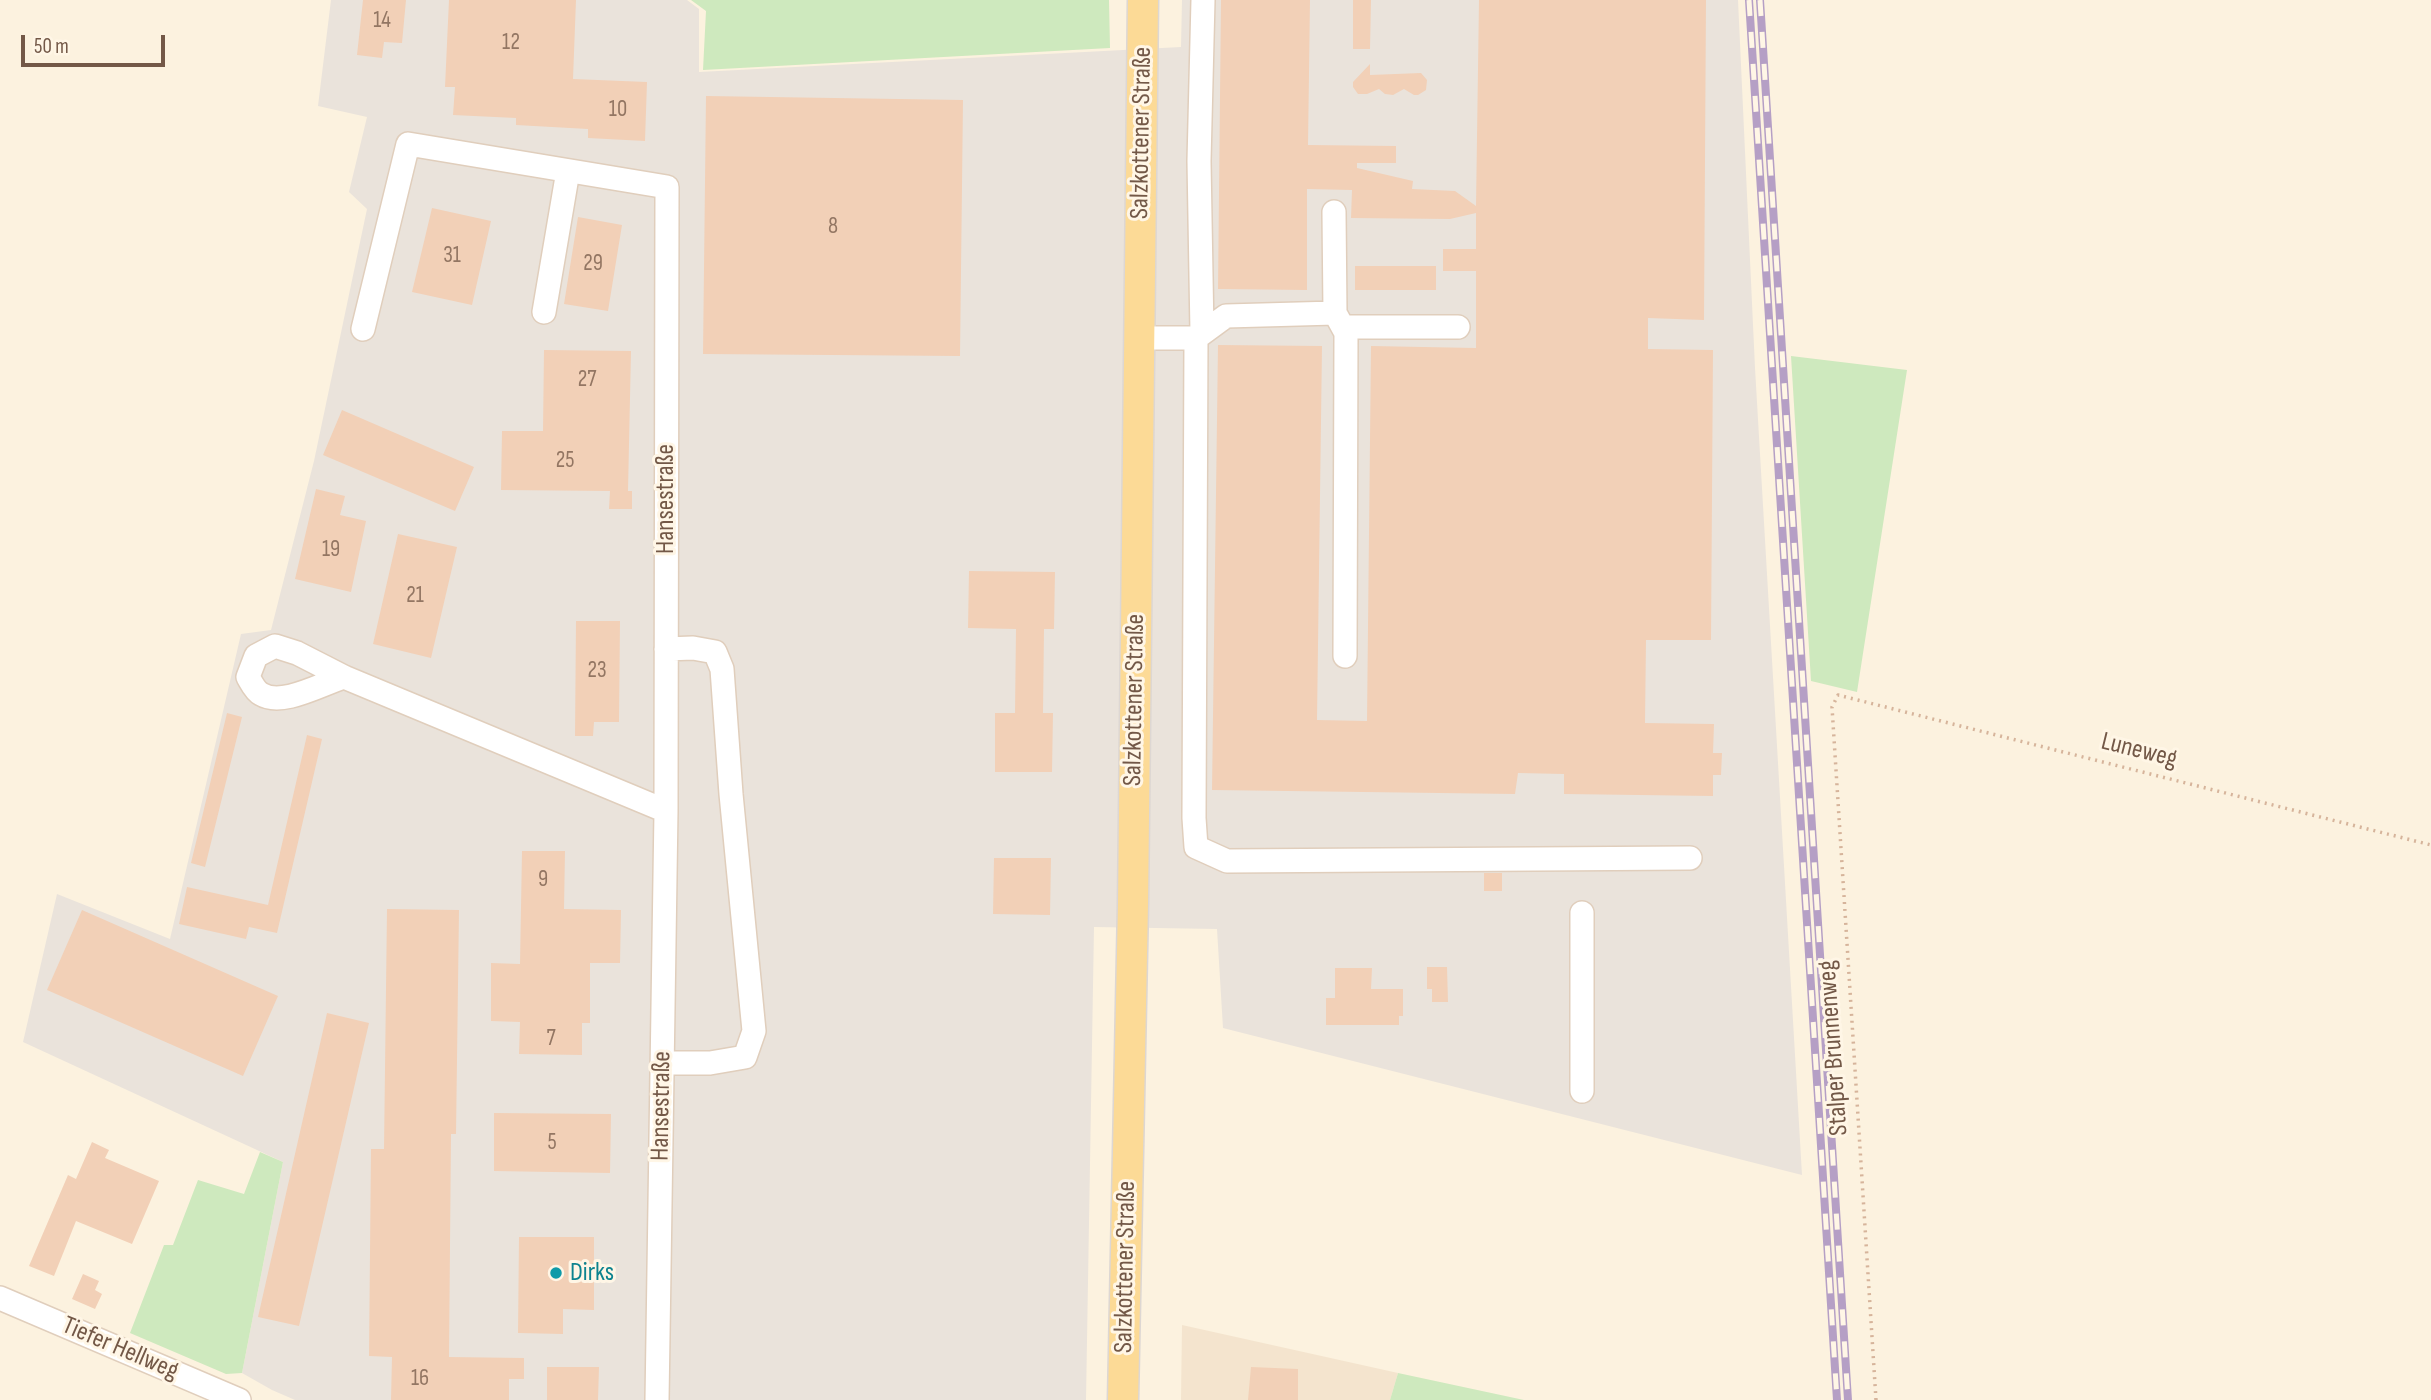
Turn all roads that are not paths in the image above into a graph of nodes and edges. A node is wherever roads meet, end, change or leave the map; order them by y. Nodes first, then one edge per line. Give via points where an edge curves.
1 (1143, 0) edge
2 (1203, 0) edge
3 (568, 171) junction
4 (1334, 212) dead end
5 (544, 312) dead end
6 (1339, 320) junction
7 (1458, 327) dead end
8 (363, 329) dead end
9 (1199, 335) junction
10 (1139, 338) junction
11 (666, 649) junction
12 (1345, 656) dead end
13 (344, 677) dead end
14 (666, 811) junction
15 (1689, 858) dead end
16 (1582, 912) dead end
17 (662, 1063) junction
18 (1583, 1091) dead end
19 (0, 1298) edge
20 (663, 1399) edge
21 (239, 1400) edge
22 (1123, 1400) edge

1 - 10 main road, Salzkottener Straße
2 - 9 street
3 - 5 street
3 - 8 street via 408,144
3 - 11 street, Hansestraße via 667,187
4 - 6 street
6 - 7 street
6 - 9 street via 1226,316
6 - 12 street via 1346,333
9 - 10 street
9 - 15 street via 1196,848 1227,861
10 - 22 main road, Salzkottener Straße
11 - 14 street, Hansestraße
11 - 17 street via 715,652 722,669 754,1031 745,1057
13 - 14 street
14 - 17 street, Hansestraße
16 - 18 street
17 - 20 street, Hansestraße
19 - 21 street, Tiefer Hellweg

